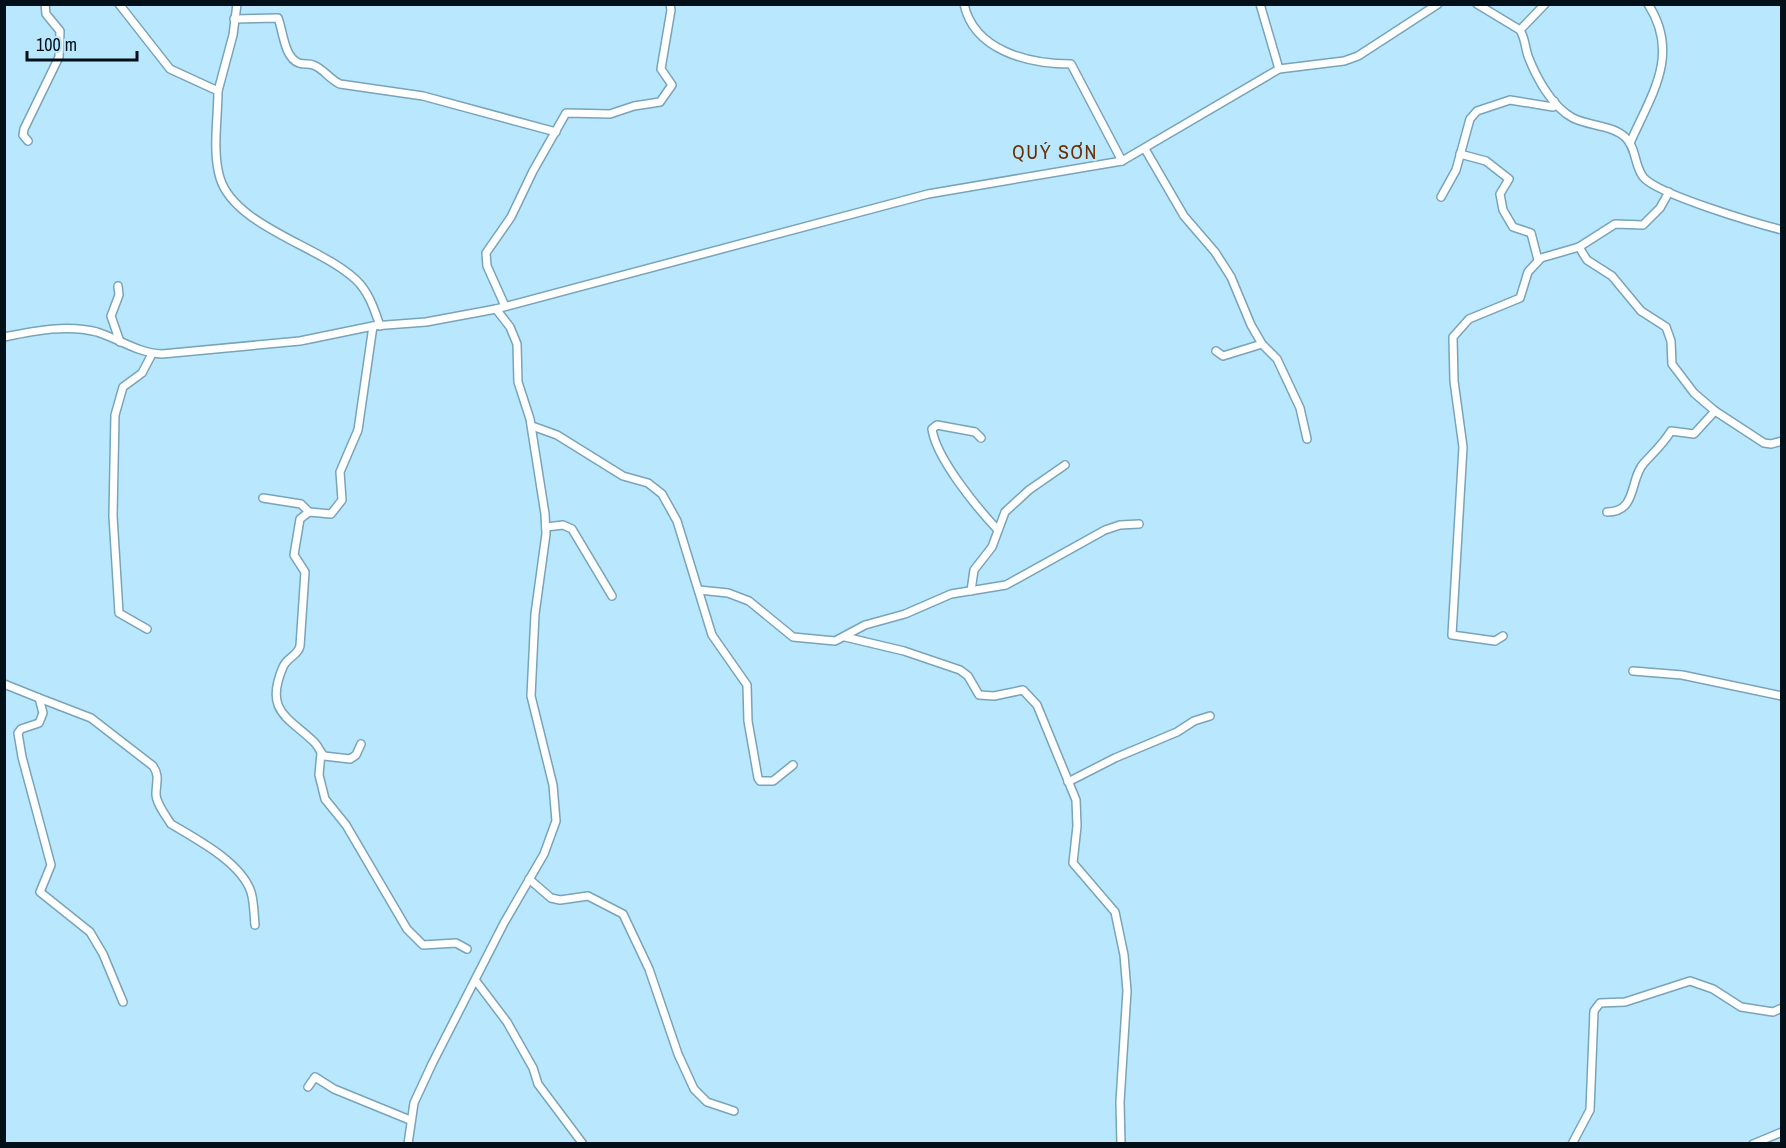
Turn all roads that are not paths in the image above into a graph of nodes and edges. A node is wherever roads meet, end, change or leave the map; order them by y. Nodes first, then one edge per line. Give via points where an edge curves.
1 (45, 4) edge
2 (119, 4) edge
3 (237, 4) edge
4 (669, 4) edge
5 (964, 4) edge
6 (1260, 4) edge
7 (1438, 4) edge
8 (1478, 4) edge
9 (1545, 4) edge
10 (1648, 4) edge
11 (234, 19) junction
12 (1520, 30) junction
13 (1279, 69) junction
14 (218, 91) junction
15 (1554, 101) junction
16 (556, 132) junction
17 (28, 141) dead end
18 (1630, 143) junction
19 (1145, 149) junction
20 (1460, 154) junction
21 (1122, 161) junction
22 (1668, 192) junction
23 (1441, 197) dead end
24 (1782, 230) edge
25 (1579, 247) junction
26 (1538, 260) junction
27 (118, 286) dead end
28 (505, 306) junction
29 (496, 309) junction
30 (377, 326) junction
31 (4, 338) edge
32 (120, 342) junction
33 (1262, 344) junction
34 (1216, 351) dead end
35 (152, 354) junction
36 (1715, 411) junction
37 (532, 426) junction
38 (981, 438) dead end
39 (1307, 439) dead end
40 (1782, 441) edge
41 (1065, 465) dead end
42 (262, 498) dead end
43 (309, 512) junction
44 (1608, 512) dead end
45 (1138, 524) dead end
46 (546, 527) junction
47 (998, 530) junction
48 (699, 590) junction
49 (971, 591) junction
50 (612, 596) dead end
51 (147, 629) dead end
52 (1503, 636) dead end
53 (845, 637) junction
54 (1633, 671) dead end
55 (4, 684) edge
56 (1782, 696) edge
57 (39, 698) junction
58 (1210, 716) dead end
59 (361, 744) dead end
60 (321, 753) junction
61 (793, 765) dead end
62 (1068, 782) junction
63 (529, 879) junction
64 (255, 924) dead end
65 (468, 949) dead end
66 (476, 981) junction
67 (123, 1002) dead end
68 (1782, 1008) edge
69 (308, 1087) dead end
70 (734, 1111) dead end
71 (410, 1120) junction
72 (1782, 1132) edge
73 (408, 1143) edge
74 (583, 1143) edge
75 (1121, 1143) edge
76 (1572, 1143) edge
77 (1752, 1143) edge

1 - 17 street via 49,19 60,31 60,54 24,129
2 - 14 street via 170,69
3 - 11 street
4 - 16 street via 661,69 672,85 660,102 610,114 566,113
5 - 21 street via 975,30 1004,53 1071,64
6 - 13 street
7 - 13 street via 1358,56
8 - 12 street
9 - 12 street
10 - 18 street via 1662,36 1663,62
11 - 14 street
11 - 16 street via 278,18 294,59 314,65 340,84 423,96
12 - 15 street via 1532,65
13 - 19 street
14 - 30 street via 217,164 225,190 252,215 354,278 371,301
15 - 18 street via 1571,117 1617,132
15 - 20 street via 1553,107 1510,99 1477,111 1470,120
16 - 28 street via 511,218 486,253 487,266
18 - 22 street via 1641,175
19 - 21 street
19 - 33 street via 1184,216 1215,252
20 - 23 street
20 - 26 street via 1486,161 1509,179 1500,194 1503,210 1513,227 1531,233
21 - 28 street via 928,194
22 - 24 street
22 - 25 street via 1660,208 1643,225 1615,224
25 - 26 street
25 - 36 street via 1587,260 1612,276 1641,311 1666,327 1675,370
26 - 52 street via 1528,272 1520,298 1469,319 1453,342 1463,447 1452,635 1495,640
27 - 32 street via 119,295 111,316
28 - 29 street
29 - 30 street
29 - 37 street via 515,338 518,382
30 - 35 street via 300,341
30 - 43 street via 358,430 340,472 342,500 331,514
31 - 32 street via 70,329 96,332
32 - 35 street
33 - 34 street via 1224,356
33 - 39 street via 1278,359 1300,408
35 - 51 street via 142,374 127,382 119,395 113,479 119,613
36 - 40 street via 1764,443
36 - 44 street via 1694,434 1671,431 1641,468 1629,501
37 - 46 street
37 - 48 street via 557,435 662,494 677,521
38 - 47 street via 975,432 937,425 932,429 937,450 975,506
41 - 47 street via 1005,512
42 - 43 street via 301,504
43 - 60 street via 300,519 294,555 305,572 300,646 283,667 278,705 288,722 314,742
45 - 49 street via 1105,530 1006,585
46 - 50 street via 563,525 572,529
46 - 63 street via 535,614 531,696 553,785 556,821 553,836
47 - 49 street via 992,547 974,570
48 - 53 street via 728,593 749,601 797,639 827,642
48 - 61 street via 716,644 747,685 749,731 758,778 772,781
49 - 53 street via 951,594
53 - 62 street via 960,670 982,696 1015,690 1027,692 1037,705
54 - 56 street via 1682,675
55 - 57 street
57 - 64 street via 91,718 153,766 158,775 156,796 167,818 220,854 240,875 251,893
57 - 67 street via 42,720 18,733 50,860 51,868 39,889 93,936
58 - 62 street
59 - 60 street via 350,759 329,759
60 - 65 street via 319,775 325,799 346,825 407,929 423,945 456,943
62 - 75 street via 1078,814 1072,861 1115,912 1124,955 1127,991
63 - 66 street
63 - 70 street via 551,898 588,896 623,914 649,969 694,1089 707,1102
66 - 71 street via 432,1064
66 - 74 street via 507,1022 538,1084
68 - 76 street via 1773,1012 1741,1007 1713,989 1689,981 1625,1002 1600,1002 1594,1011 1590,1110
69 - 71 street via 315,1077 334,1089
71 - 73 street
72 - 77 street

